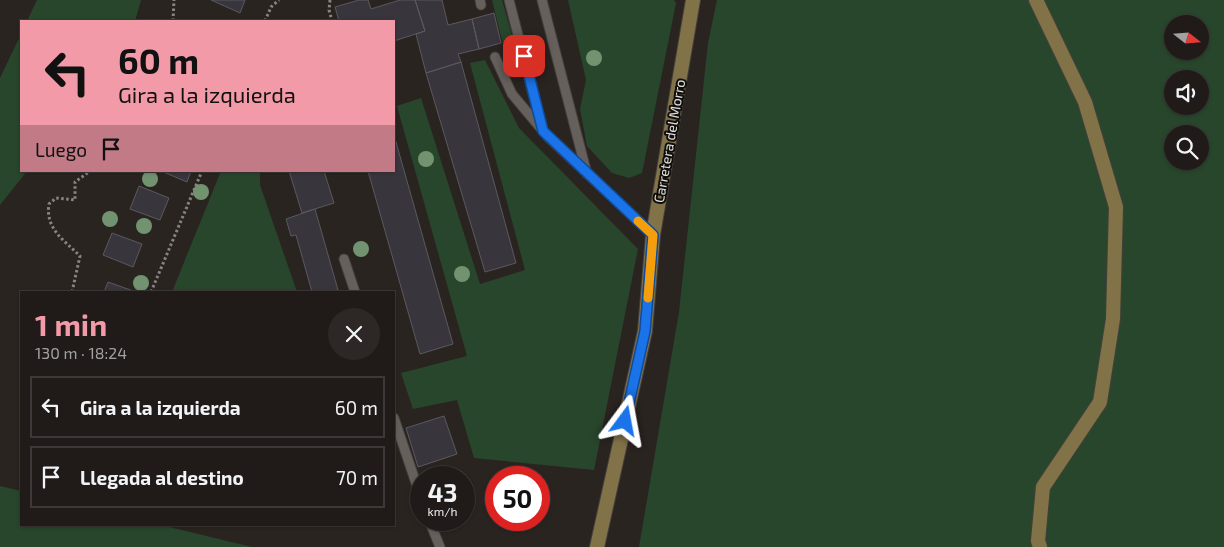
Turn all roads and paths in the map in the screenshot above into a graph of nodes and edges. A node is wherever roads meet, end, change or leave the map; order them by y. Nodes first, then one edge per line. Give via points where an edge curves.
1 (174, 0) edge
2 (279, 0) edge
3 (330, 0) edge
4 (509, 0) edge
5 (542, 0) edge
6 (693, 0) edge
7 (1036, 0) edge
8 (172, 20) edge
9 (265, 20) edge
10 (332, 20) edge
11 (495, 57) dead end
12 (543, 131) junction
13 (89, 172) edge
14 (202, 172) edge
15 (587, 174) junction
16 (653, 235) junction
17 (344, 259) dead end
18 (72, 291) edge
19 (151, 291) edge
20 (355, 291) edge
21 (395, 421) edge
22 (410, 466) edge
23 (434, 531) edge
24 (440, 547) edge
25 (596, 547) edge
26 (1040, 547) edge

1 - 8 path
2 - 9 path via 271,7
3 - 10 path
4 - 12 lane
5 - 15 lane
6 - 16 main road, Carretera del Morro
7 - 26 main road via 1085,102 1116,207 1113,319 1100,402 1043,487
11 - 12 lane via 512,94
12 - 15 lane
13 - 18 path via 75,182 75,200 56,198 48,204 47,216 54,231 80,256
14 - 19 path
15 - 16 lane
16 - 25 main road, Carretera del Morro via 645,331
17 - 20 lane
21 - 22 lane
23 - 24 lane

